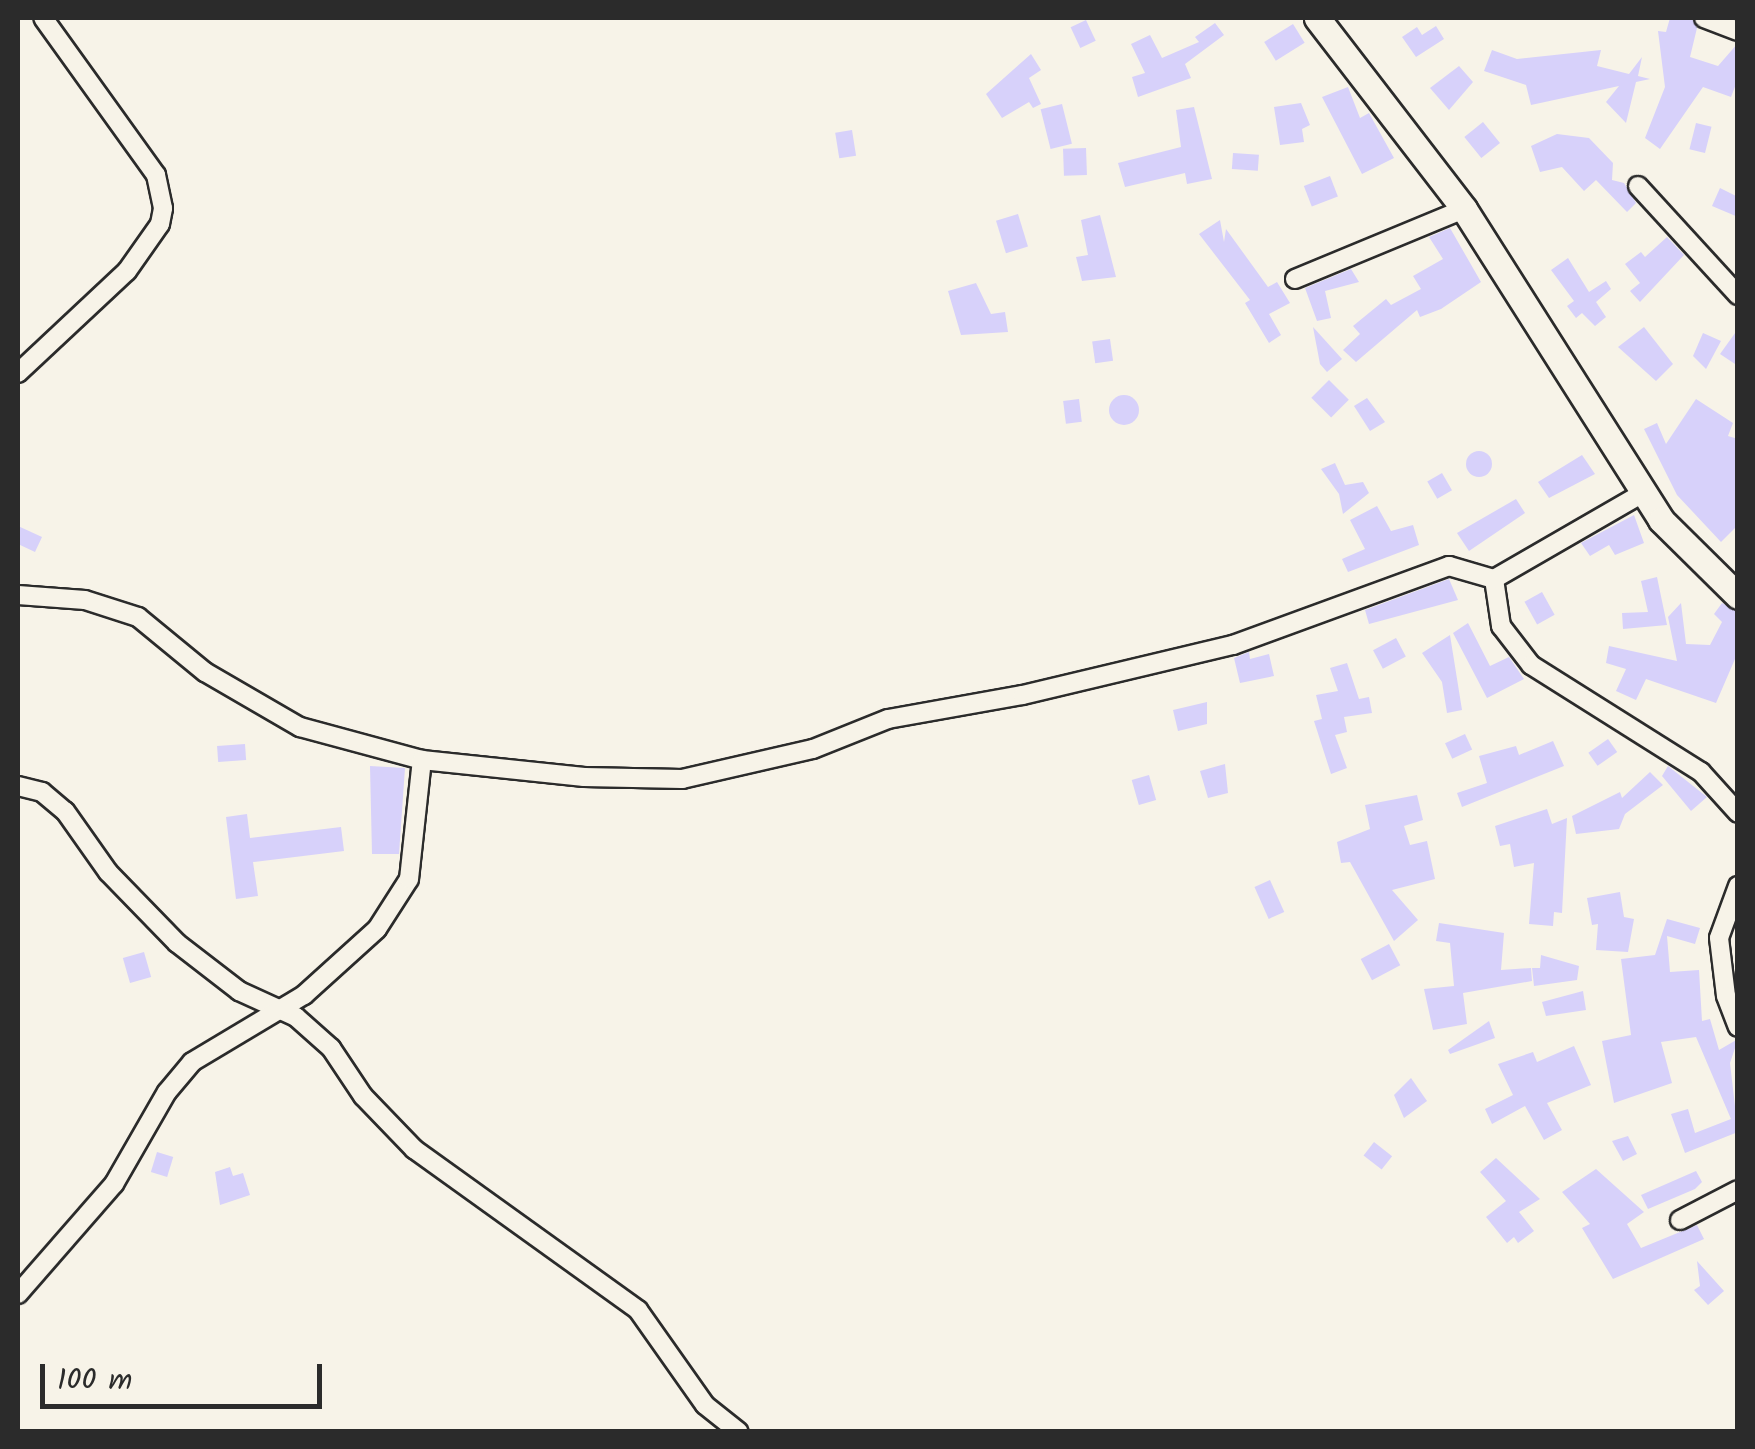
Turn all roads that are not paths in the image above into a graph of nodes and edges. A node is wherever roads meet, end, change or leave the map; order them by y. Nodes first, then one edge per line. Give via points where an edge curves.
1 (42, 18) edge
2 (1317, 18) edge
3 (1704, 18) edge
4 (1738, 32) edge
5 (1638, 186) dead end
6 (1464, 209) junction
7 (1295, 279) dead end
8 (1738, 295) edge
9 (18, 373) edge
10 (1643, 493) junction
11 (1494, 578) junction
12 (18, 595) edge
13 (1738, 596) edge
14 (422, 760) junction
15 (18, 786) edge
16 (1738, 813) edge
17 (1738, 886) edge
18 (276, 1010) junction
19 (1738, 1026) edge
20 (1738, 1190) edge
21 (1680, 1220) dead end
22 (18, 1294) edge
23 (739, 1432) edge

1 - 9 street via 156,175 163,208 160,224 126,271
2 - 6 street
3 - 4 street
5 - 8 street
6 - 7 street
6 - 10 street
10 - 11 street
10 - 13 street via 1685,547
11 - 14 street via 1449,566 1233,645 888,719 717,774 584,777
11 - 16 street via 1501,626 1530,665 1701,772
12 - 14 street via 112,606 138,617 270,714
14 - 18 street via 412,860 400,896 343,967
15 - 18 street via 42,792 64,811 108,872 178,943
17 - 19 street via 1719,938 1726,996
18 - 22 street via 192,1062 114,1184
18 - 23 street via 331,1048 363,1096 414,1149 638,1310 704,1405
20 - 21 street

